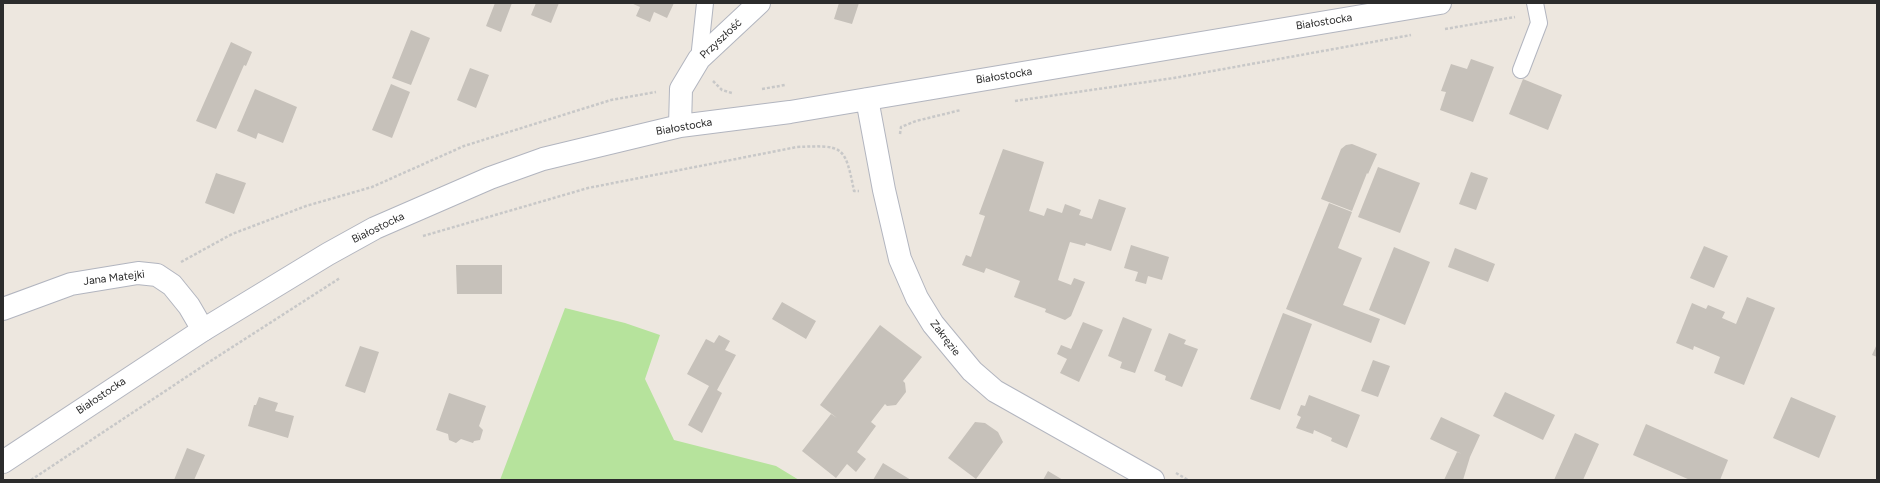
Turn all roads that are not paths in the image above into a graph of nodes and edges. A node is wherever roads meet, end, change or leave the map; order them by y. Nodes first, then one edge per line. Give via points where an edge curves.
1 (705, 3) edge
2 (759, 3) edge
3 (1440, 3) edge
4 (1536, 8) edge
5 (704, 54) junction
6 (1521, 70) dead end
7 (867, 98) junction
8 (680, 126) junction
9 (3, 309) edge
10 (203, 330) junction
11 (3, 462) edge
12 (1161, 475) edge

1 - 5 lane
2 - 5 main road, Przyszłość
3 - 7 main road, Białostocka
4 - 6 lane via 1539,23
5 - 8 main road, Przyszłość via 681,89
7 - 8 main road, Białostocka via 790,112
7 - 12 main road, Zakręzie via 900,259 917,298 933,324 972,371 995,392
8 - 10 main road, Białostocka via 543,159 490,178 375,228
9 - 10 main road, Jana Matejki via 71,284 138,273 157,275 172,286 189,306
10 - 11 main road, Białostocka

